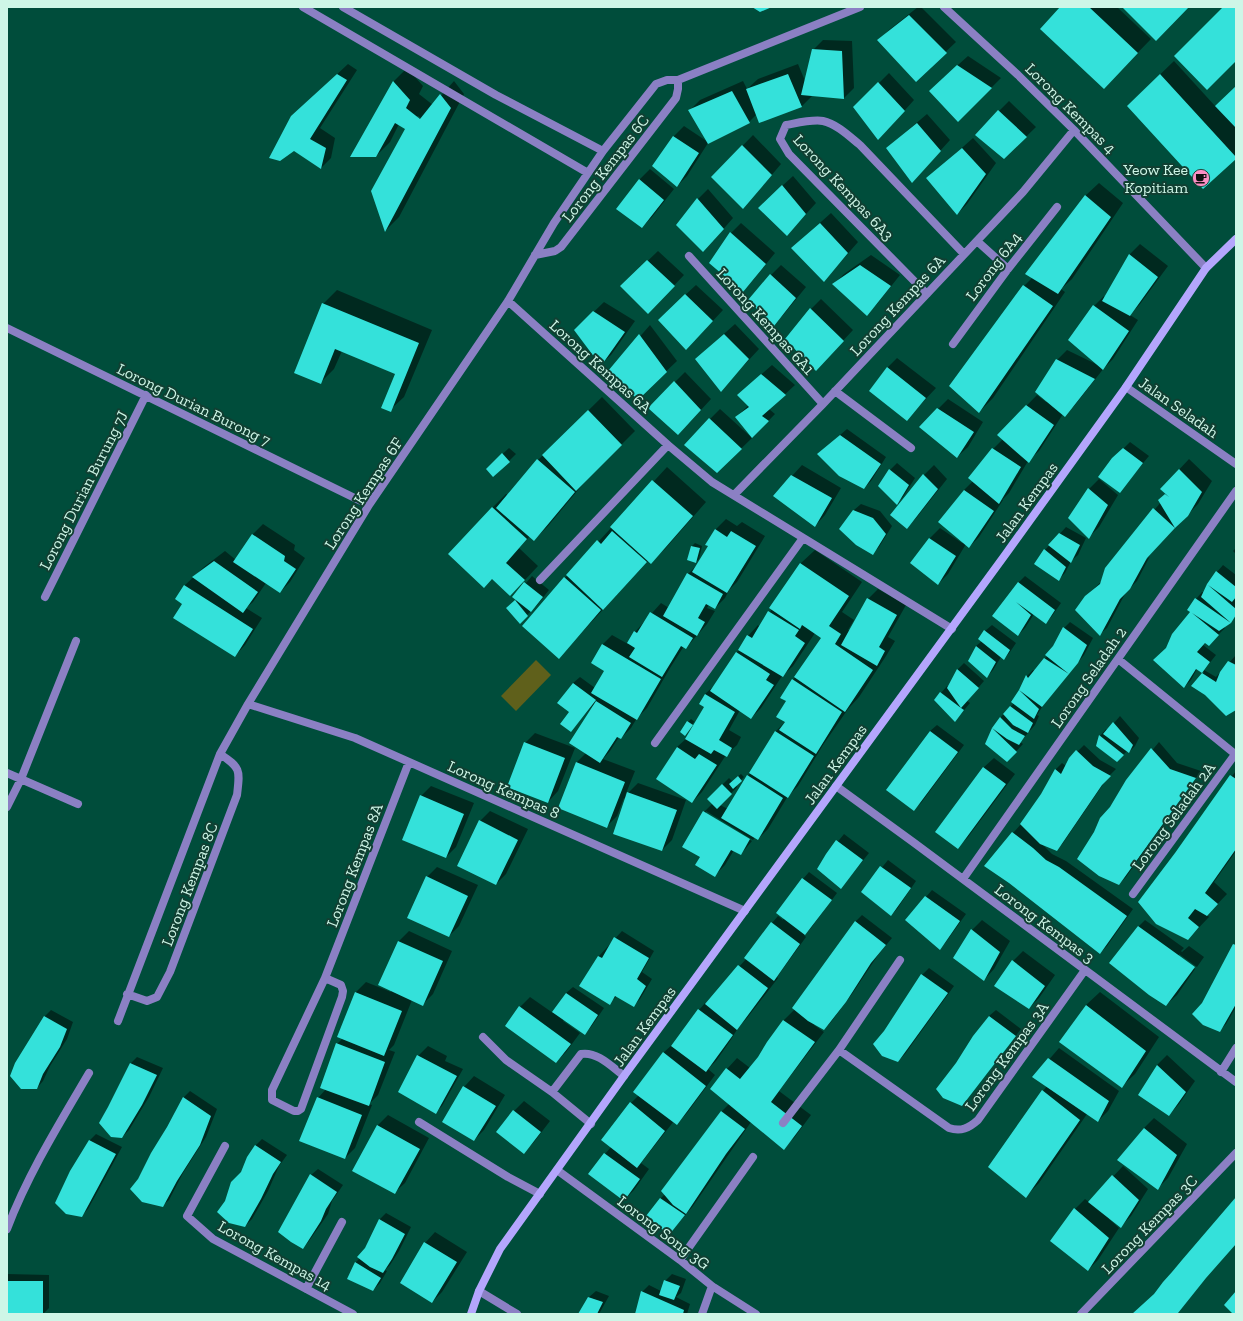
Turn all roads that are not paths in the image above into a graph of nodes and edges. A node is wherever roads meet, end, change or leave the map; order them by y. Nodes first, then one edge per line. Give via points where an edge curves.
1 (302, 7) edge
2 (314, 7) edge
3 (343, 7) edge
4 (860, 7) edge
5 (944, 7) edge
6 (327, 21) junction
7 (678, 80) junction
8 (1074, 130) junction
9 (603, 151) junction
10 (588, 173) junction
11 (1057, 207) dead end
12 (1236, 239) edge
13 (977, 241) junction
14 (964, 254) junction
15 (535, 255) junction
16 (689, 256) dead end
17 (1206, 268) junction
18 (1008, 269) junction
19 (927, 294) junction
20 (508, 301) junction
21 (7, 328) edge
22 (953, 344) dead end
23 (1126, 387) junction
24 (835, 390) junction
25 (146, 395) junction
26 (823, 404) junction
27 (668, 445) junction
28 (911, 448) dead end
29 (1236, 464) edge
30 (1236, 491) edge
31 (734, 495) junction
32 (369, 505) junction
33 (803, 538) junction
34 (540, 580) dead end
35 (45, 597) dead end
36 (952, 628) junction
37 (76, 641) dead end
38 (1118, 659) junction
39 (248, 704) junction
40 (655, 744) dead end
41 (220, 754) junction
42 (1236, 754) edge
43 (409, 762) junction
44 (7, 773) edge
45 (21, 779) junction
46 (836, 786) junction
47 (78, 804) dead end
48 (7, 807) edge
49 (963, 879) junction
50 (1133, 894) dead end
51 (745, 912) junction
52 (900, 960) dead end
53 (1085, 970) junction
54 (325, 978) junction
55 (127, 994) junction
56 (118, 1021) dead end
57 (483, 1037) dead end
58 (1236, 1048) edge
59 (839, 1050) junction
60 (1221, 1072) junction
61 (88, 1073) dead end
62 (624, 1076) junction
63 (1236, 1082) edge
64 (552, 1092) junction
65 (419, 1122) dead end
66 (783, 1123) dead end
67 (590, 1124) junction
68 (225, 1146) dead end
69 (1236, 1154) edge
70 (752, 1156) dead end
71 (557, 1170) junction
72 (540, 1194) junction
73 (342, 1222) dead end
74 (7, 1229) edge
75 (680, 1260) junction
76 (712, 1286) junction
77 (306, 1289) junction
78 (479, 1291) junction
79 (353, 1314) edge
80 (471, 1314) edge
81 (516, 1314) edge
82 (702, 1314) edge
83 (756, 1314) edge
84 (1082, 1314) edge

1 - 6 street
2 - 6 street
3 - 9 street via 496,95
4 - 7 street, Lorong Kempas 6C
5 - 8 street, Lorong Kempas 4
6 - 10 street
7 - 9 street, Lorong Kempas 6C via 656,84
7 - 15 street, Lorong Kempas 6C via 676,98 561,247
8 - 13 street, Lorong Kempas 6A via 1023,192
8 - 17 street, Lorong Kempas 4
9 - 10 street, Lorong Kempas 6C
10 - 15 street, Lorong Kempas 6C
11 - 18 street, Lorong 6A4
12 - 17 street, Jalan Kempas
13 - 14 street, Lorong Kempas 6A
13 - 18 street
14 - 19 street, Lorong Kempas 6A
14 - 19 street, Lorong Kempas 6A3 via 843,130 824,121 786,126 780,139 789,154
15 - 20 street, Lorong Kempas 6C
16 - 26 street, Lorong Kempas 6A1
17 - 23 street, Jalan Kempas
18 - 22 street, Lorong 6A4
19 - 24 street, Lorong Kempas 6A
20 - 27 street, Lorong Kempas 6A
20 - 32 street, Lorong Kempas 6F
21 - 25 street, Lorong Durian Burong 7
23 - 29 street, Jalan Seladah
23 - 36 street, Jalan Kempas
24 - 26 street, Lorong Kempas 6A
24 - 28 street
25 - 32 street, Lorong Durian Burong 7
25 - 35 street, Lorong Durian Burung 7J
26 - 31 street, Lorong Kempas 6A
27 - 31 street, Lorong Kempas 6A via 712,482
27 - 34 street
30 - 38 street, Lorong Seladah 2
31 - 33 street, Lorong Kempas 6A
32 - 39 street, Lorong Kempas 6F
33 - 36 street, Lorong Kempas 6A
33 - 40 street
36 - 46 street, Jalan Kempas
37 - 45 street
38 - 42 street, Lorong Seladah 2A
38 - 49 street, Lorong Seladah 2
39 - 41 street, Lorong Kempas 8C
39 - 43 street, Lorong Kempas 8 via 355,738
41 - 55 street, Lorong Kempas 8C
41 - 55 street, Lorong Kempas 8C via 236,767 239,774 237,795 170,972 157,996 147,1001
42 - 50 street, Lorong Seladah 2A
43 - 51 street, Lorong Kempas 8
43 - 54 street, Lorong Kempas 8A
44 - 45 street
45 - 47 street
45 - 48 street
46 - 49 street, Lorong Kempas 3
46 - 51 street, Jalan Kempas
49 - 53 street, Lorong Kempas 3
51 - 62 street, Jalan Kempas
52 - 59 street
53 - 59 street, Lorong Kempas 3A via 978,1120 964,1129 949,1128
53 - 60 street, Lorong Kempas 3
54 - 54 street, Lorong Kempas 8A via 272,1090 272,1100 294,1111 301,1109 342,997 341,985
55 - 56 street, Lorong Kempas 8C
57 - 64 street via 506,1060
58 - 60 street
59 - 66 street
60 - 63 street, Lorong Kempas 3
61 - 74 street via 29,1177
62 - 64 street via 589,1052 581,1054
62 - 67 street, Jalan Kempas
64 - 67 street
65 - 72 street
67 - 71 street, Jalan Kempas
68 - 77 street, Lorong Kempas 14 via 187,1216 213,1239
69 - 84 street, Lorong Kempas 3C
70 - 75 street
71 - 72 street, Jalan Kempas
71 - 75 street, Lorong Song 3G
72 - 78 street, Jalan Kempas via 500,1249
73 - 77 street
75 - 76 street, Lorong Song 3G
76 - 82 street
76 - 83 street, Lorong Song 3G
77 - 79 street, Lorong Kempas 14
78 - 80 street, Jalan Kempas
78 - 81 street

